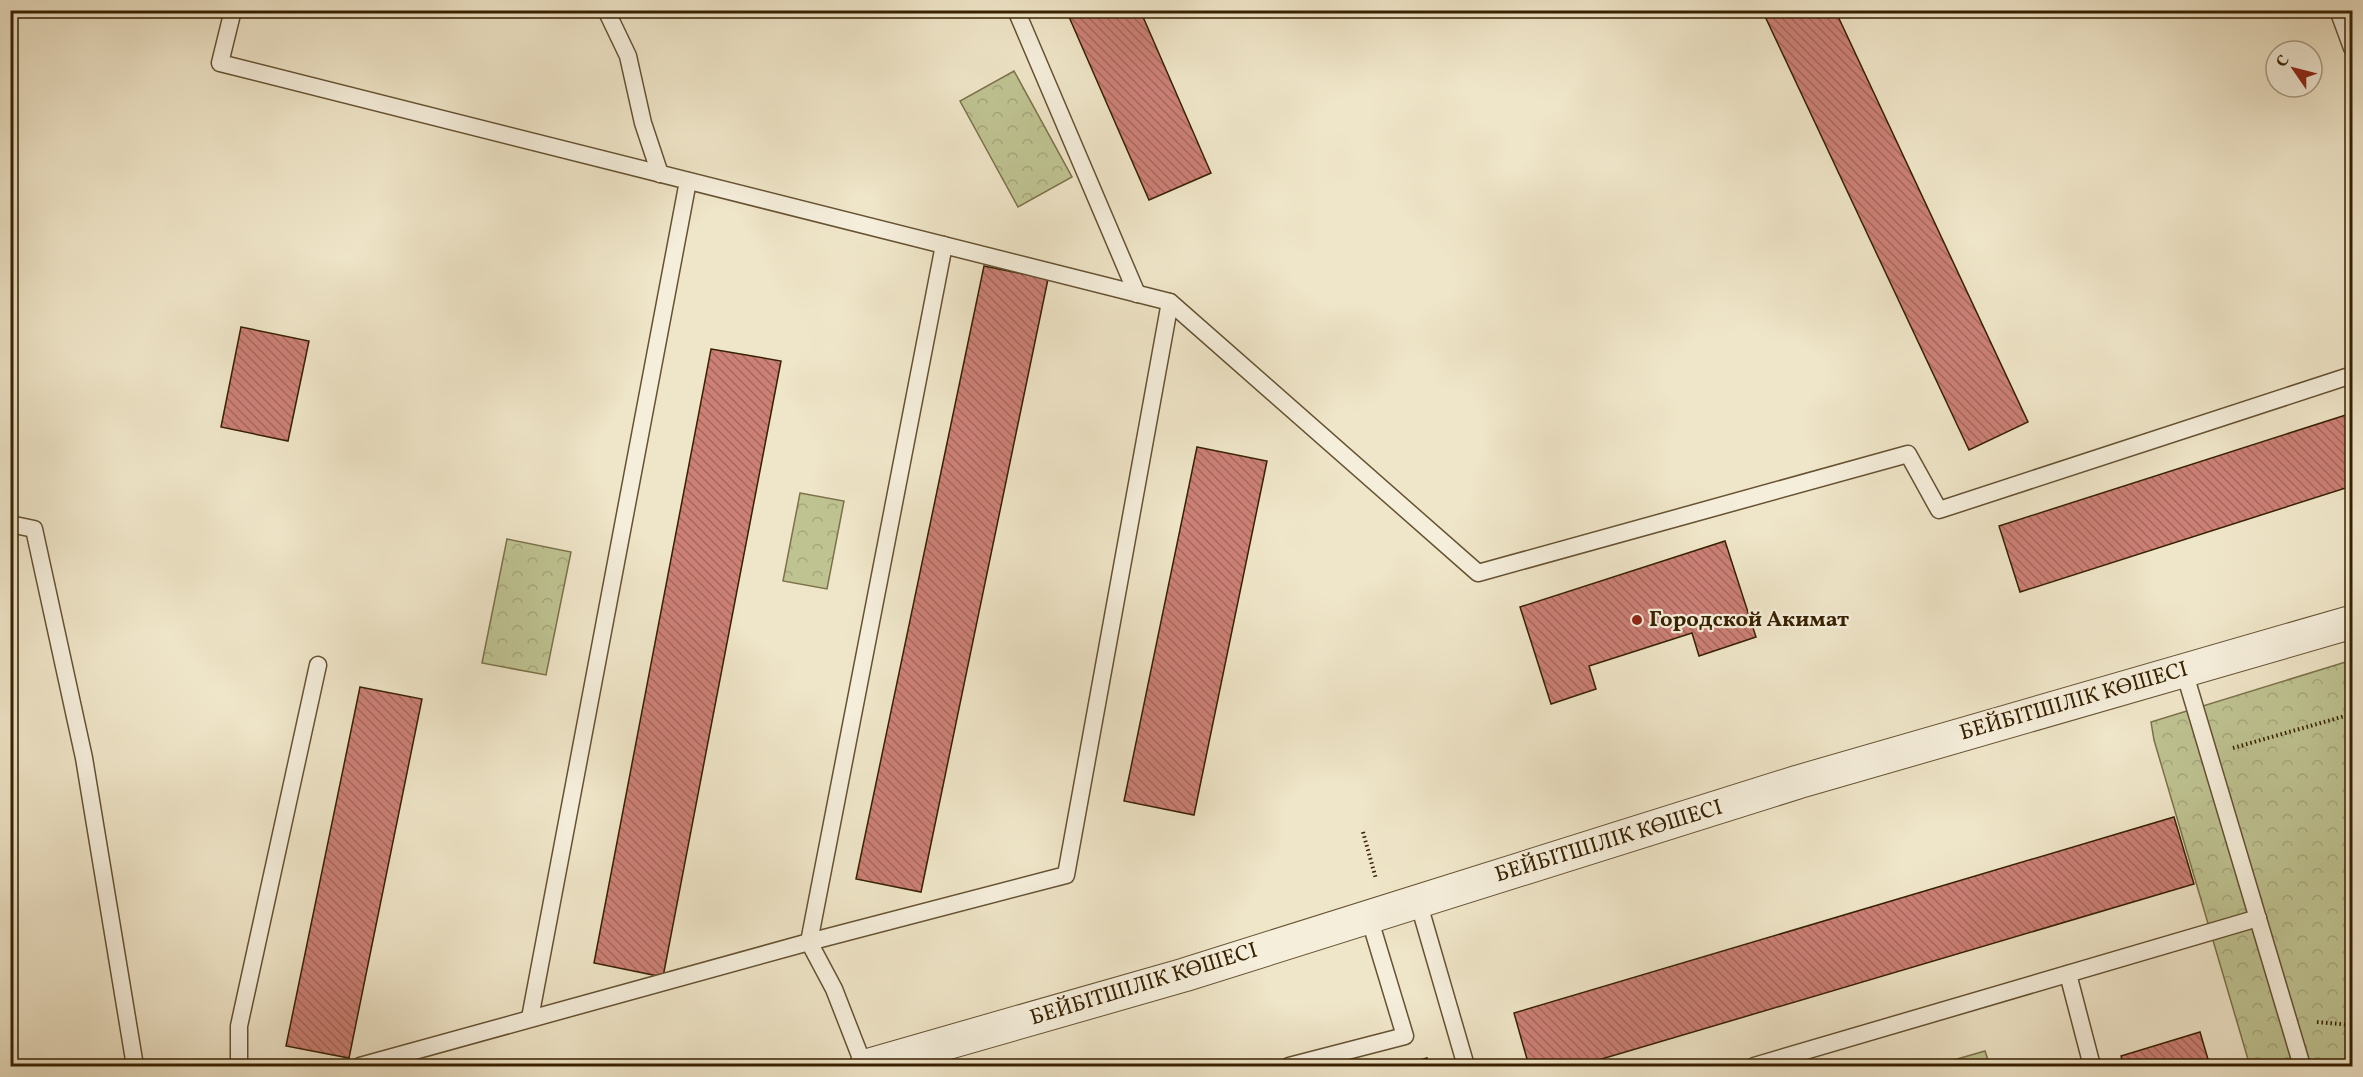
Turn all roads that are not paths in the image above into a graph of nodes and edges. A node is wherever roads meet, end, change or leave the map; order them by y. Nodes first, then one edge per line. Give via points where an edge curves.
1 (233, 10) edge
2 (606, 10) edge
3 (1016, 10) edge
4 (2338, 10) edge
5 (2352, 48) edge
6 (660, 174) junction
7 (688, 181) junction
8 (944, 245) junction
9 (1137, 294) junction
10 (1170, 302) junction
11 (2352, 375) edge
12 (10, 524) edge
13 (2352, 622) edge
14 (318, 665) dead end
15 (2184, 670) junction
16 (1418, 901) junction
17 (1369, 916) junction
18 (2258, 918) junction
19 (809, 942) junction
20 (2068, 974) junction
21 (530, 1018) junction
22 (135, 1066) edge
23 (239, 1066) edge
24 (360, 1066) edge
25 (865, 1066) edge
26 (1289, 1066) edge
27 (1466, 1066) edge
28 (1754, 1066) edge
29 (2092, 1066) edge
30 (2302, 1066) edge

1 - 6 lane via 220,63
2 - 6 lane via 628,56 643,123
3 - 9 lane
4 - 5 lane
6 - 7 lane
7 - 8 lane
7 - 21 lane
8 - 9 lane
8 - 19 lane
9 - 10 lane
10 - 11 lane via 1478,573 1908,454 1939,510
10 - 19 lane via 1066,874
12 - 22 lane via 34,529 84,758
13 - 15 street, БЕЙБІТШІЛІК КӨШЕСІ
14 - 23 lane via 239,1026
15 - 16 street, БЕЙБІТШІЛІК КӨШЕСІ via 1797,782
15 - 18 lane
16 - 17 street, БЕЙБІТШІЛІК КӨШЕСІ
16 - 27 lane
17 - 25 street, БЕЙБІТШІЛІК КӨШЕСІ via 1184,975
17 - 26 lane via 1406,1036
18 - 20 lane
18 - 30 lane
19 - 21 lane
19 - 25 lane via 834,989
20 - 28 lane
20 - 29 lane
21 - 24 lane

